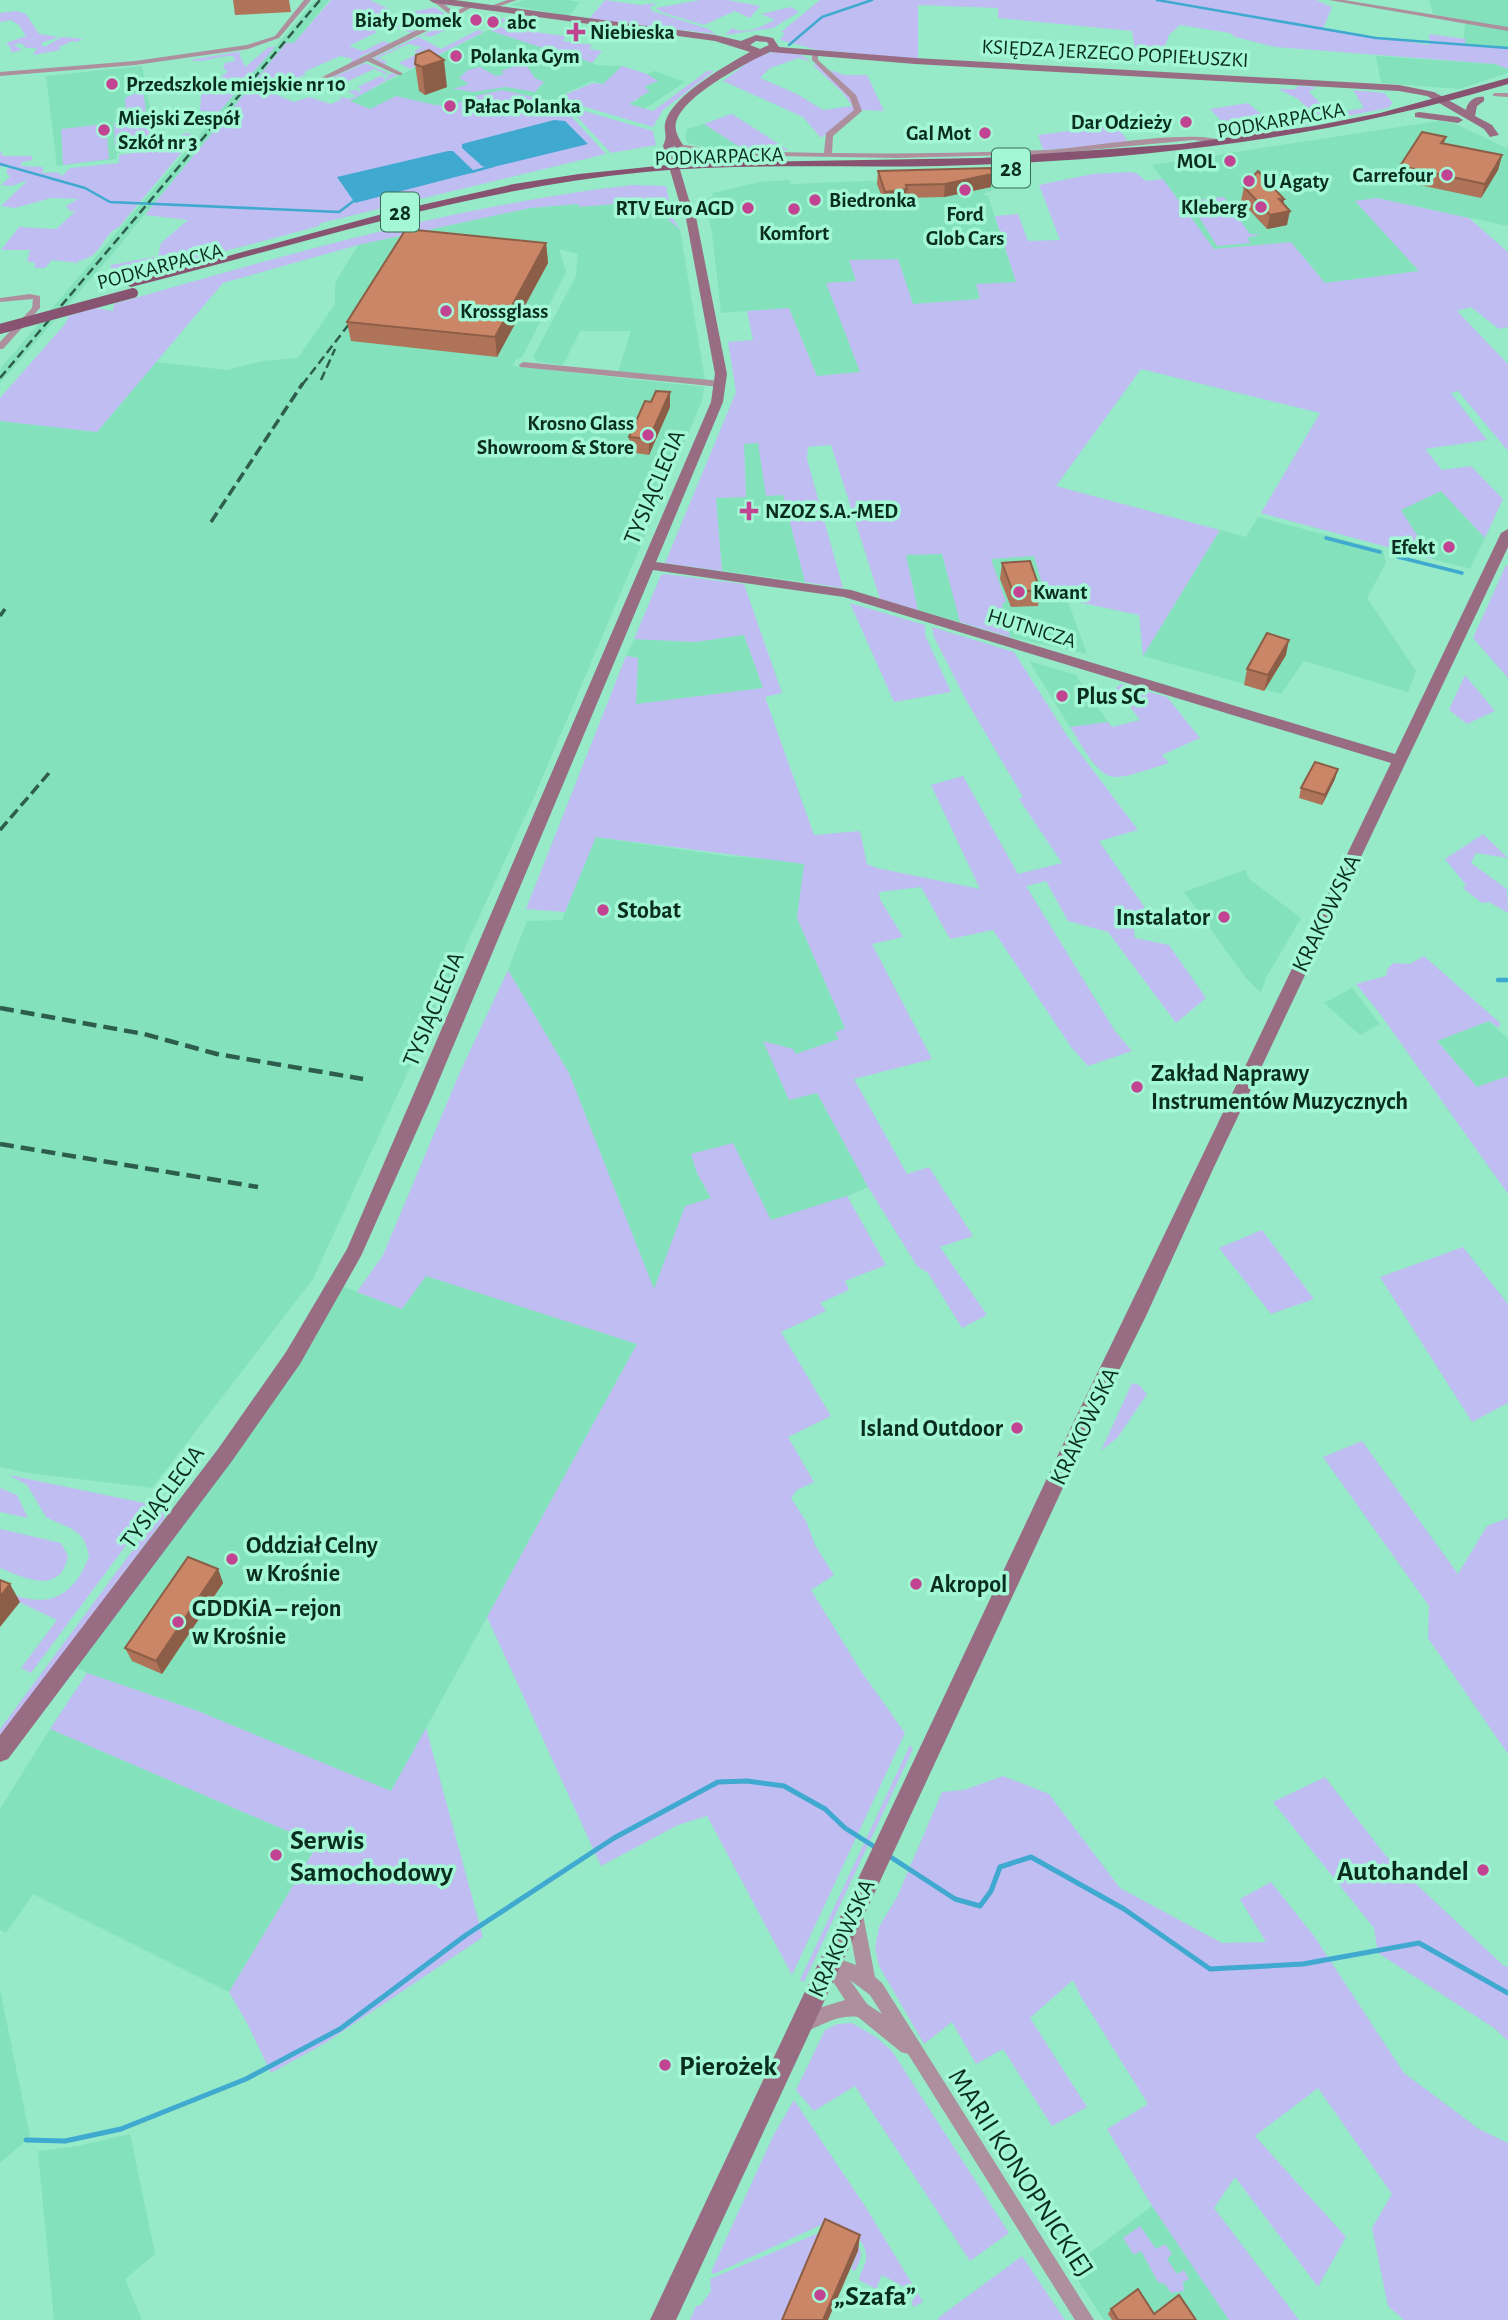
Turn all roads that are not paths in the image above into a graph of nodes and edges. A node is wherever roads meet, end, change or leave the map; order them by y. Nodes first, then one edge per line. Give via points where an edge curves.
1 (308, 0) edge
2 (435, 0) edge
3 (514, 0) edge
4 (1332, 0) edge
5 (473, 5) junction
6 (491, 7) junction
7 (455, 16) junction
8 (1508, 29) edge
9 (749, 46) junction
10 (815, 53) junction
11 (367, 58) junction
12 (0, 74) edge
13 (400, 74) dead end
14 (1508, 81) edge
15 (310, 85) dead end
16 (1377, 87) junction
17 (1508, 93) edge
18 (1480, 99) junction
19 (1437, 105) junction
20 (1452, 107) junction
21 (1392, 112) junction
22 (1419, 115) junction
23 (1470, 117) junction
24 (1458, 120) junction
25 (1494, 135) junction
26 (675, 142) junction
27 (1508, 142) edge
28 (1185, 143) junction
29 (828, 155) junction
30 (681, 171) junction
31 (132, 289) junction
32 (0, 300) edge
33 (0, 319) edge
34 (0, 329) edge
35 (0, 346) edge
36 (523, 365) dead end
37 (721, 384) junction
38 (1508, 533) edge
39 (648, 565) junction
40 (1398, 760) junction
41 (0, 1752) edge
42 (854, 1911) junction
43 (829, 1963) junction
44 (867, 1980) junction
45 (863, 2011) junction
46 (800, 2026) junction
47 (914, 2053) junction
48 (663, 2320) edge
49 (1085, 2320) edge

1 - 12 street via 277,37 248,47 135,63
2 - 5 street
2 - 7 street
3 - 6 street
4 - 8 street
5 - 6 street
5 - 7 street
6 - 9 street
7 - 11 street
9 - 10 street, KSIĘDZA JERZEGO POPIEŁUSZKI
9 - 26 street, TYSIĄCLECIA via 736,63 679,108 671,119
10 - 16 street, KSIĘDZA JERZEGO POPIEŁUSZKI
10 - 29 street via 815,60 853,97 858,111 829,135
11 - 13 street
11 - 15 street
14 - 19 main road, 28
16 - 19 street, KSIĘDZA JERZEGO POPIEŁUSZKI via 1412,90
16 - 21 street via 1401,101
17 - 18 main road, 28
18 - 20 main road, 28
18 - 23 street via 1472,104
19 - 20 main road, PODKARPACKA / 28
19 - 21 main road, PODKARPACKA / 28
19 - 22 main road, PODKARPACKA / 28
19 - 24 street
20 - 23 street
21 - 28 main road, PODKARPACKA / 28 via 1229,141
22 - 24 street
22 - 30 main road, PODKARPACKA / 28 via 1246,147 1112,162 947,171
23 - 25 street
24 - 25 street
25 - 27 street
26 - 29 street via 725,153
26 - 30 street, TYSIĄCLECIA via 668,146
28 - 29 street via 1021,153
28 - 30 main road, PODKARPACKA / 28 via 981,162
30 - 31 main road, PODKARPACKA / 28 via 485,200
30 - 37 street, TYSIĄCLECIA via 694,202 689,207
31 - 33 main road, PODKARPACKA / 28
31 - 34 main road, PODKARPACKA / 28, bridge
32 - 35 street via 37,298 36,308
36 - 37 street
37 - 39 street, TYSIĄCLECIA
38 - 40 street, KRAKOWSKA
39 - 40 street, HUTNICZA via 846,593
39 - 41 street, TYSIĄCLECIA via 355,1251 293,1358 225,1455
40 - 42 street, KRAKOWSKA
42 - 43 street, KRAKOWSKA
42 - 44 street, MARII KONOPNICKIEJ
43 - 44 street, MARII KONOPNICKIEJ
43 - 45 street, MARII KONOPNICKIEJ
43 - 46 street, KRAKOWSKA
44 - 47 street, MARII KONOPNICKIEJ
45 - 46 street via 840,2006
45 - 47 street, MARII KONOPNICKIEJ
46 - 48 street, KRAKOWSKA
47 - 49 street, MARII KONOPNICKIEJ

